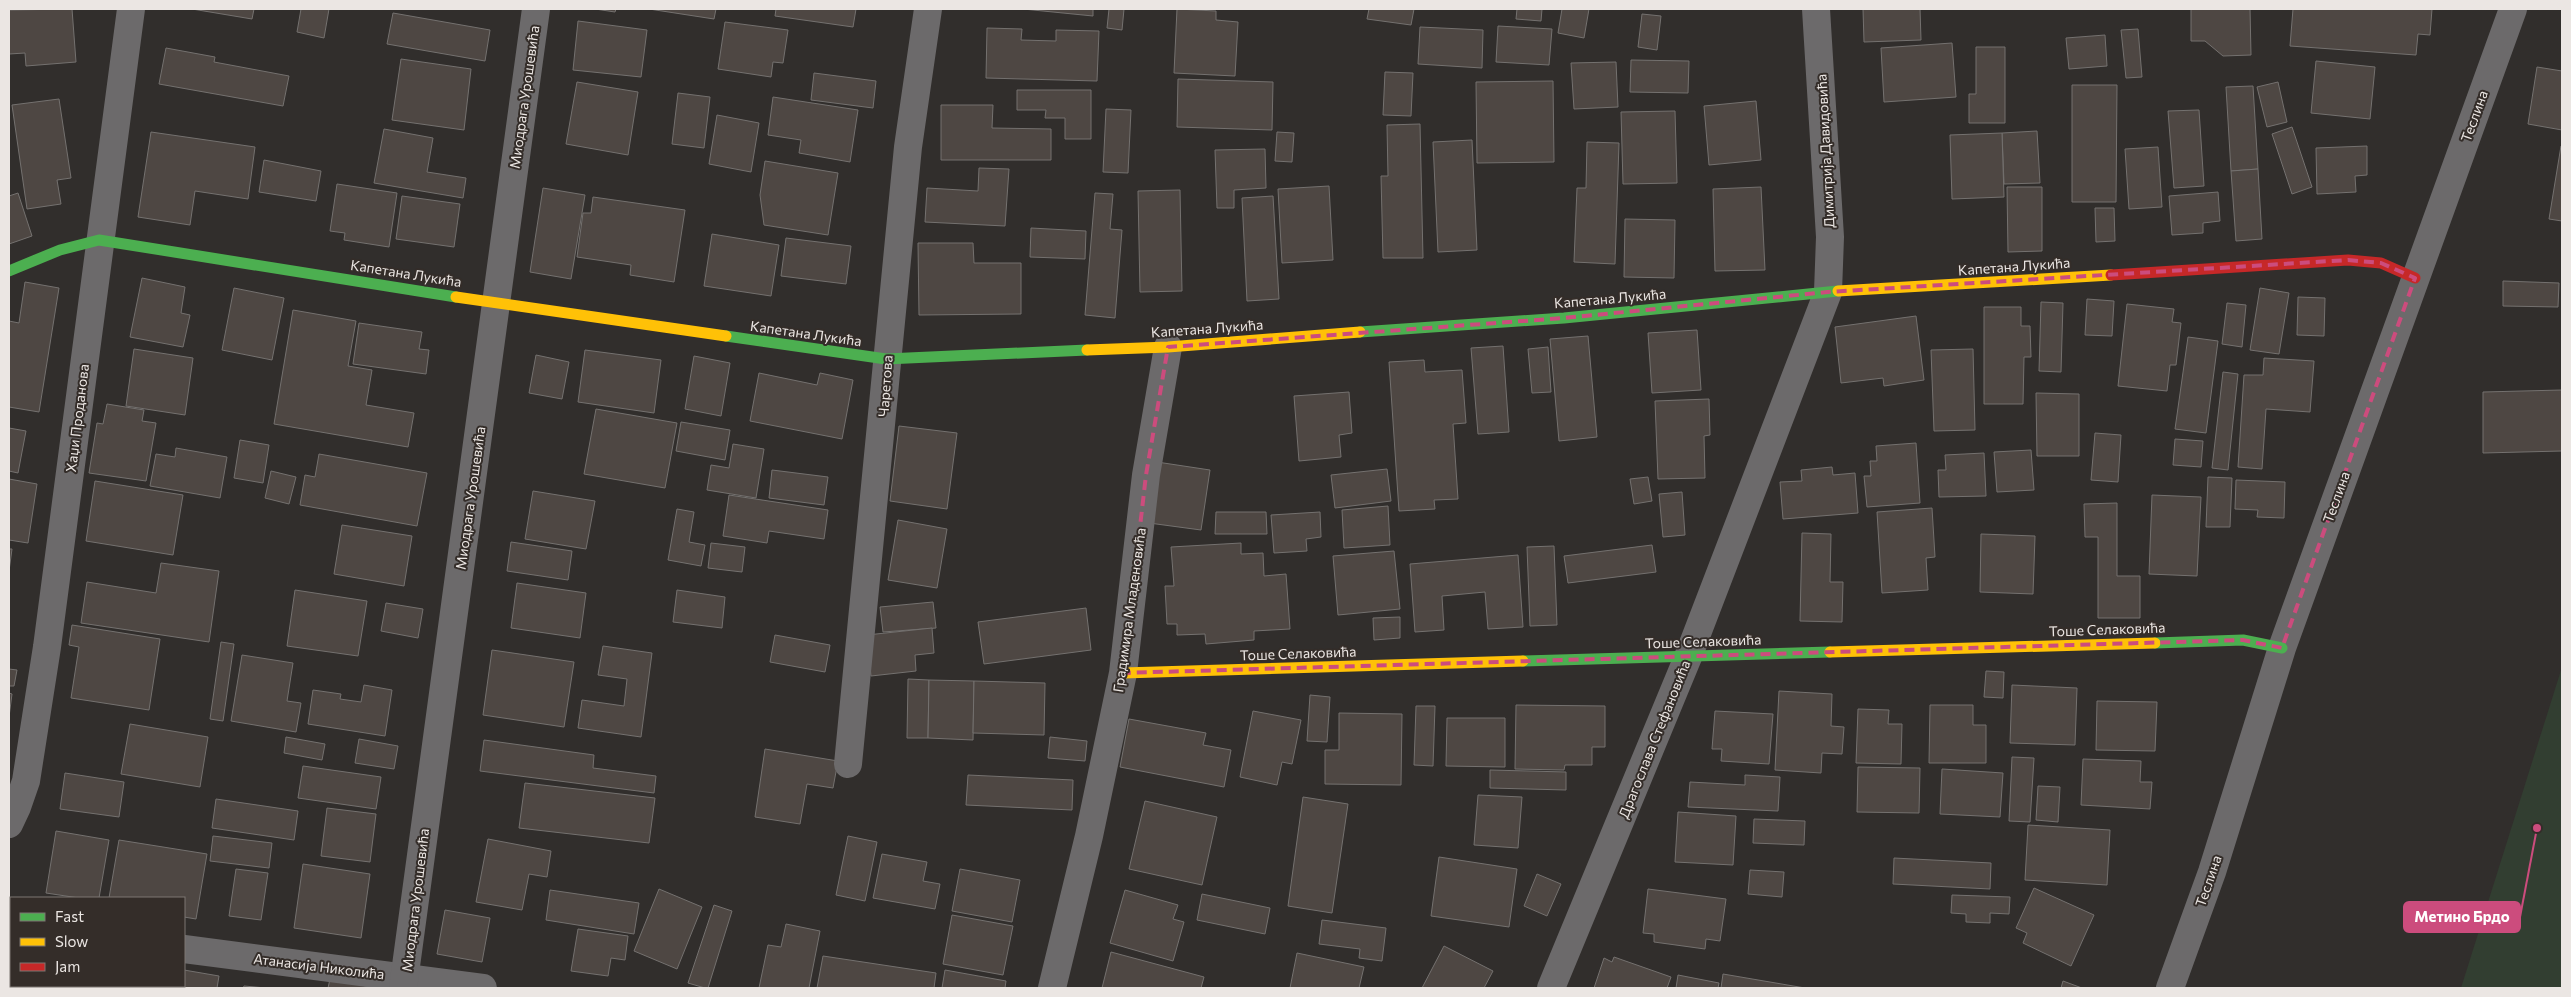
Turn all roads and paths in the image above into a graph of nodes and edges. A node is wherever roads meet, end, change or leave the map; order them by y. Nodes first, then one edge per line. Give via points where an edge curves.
1 (131, 9) edge
2 (536, 9) edge
3 (928, 9) edge
4 (1816, 9) edge
5 (2513, 9) edge
6 (99, 240) junction
7 (9, 272) edge
8 (2415, 278) junction
9 (1828, 292) junction
10 (497, 303) junction
11 (1168, 347) junction
12 (886, 359) junction
13 (2282, 648) junction
14 (1688, 657) junction
15 (1123, 673) junction
16 (848, 764) dead end
17 (9, 824) edge
18 (185, 949) edge
19 (404, 982) edge
20 (484, 988) edge
21 (1052, 988) edge
22 (1551, 988) edge
23 (2170, 988) edge

1 - 6 street, Хаџи Проданова
2 - 10 street, Миодрага Урошевића
3 - 12 street, Чаретова via 908,147
4 - 9 street, Димитрија Давидовића via 1830,236
5 - 8 street, Теслина
6 - 7 street, Капетана Лукића via 60,250
6 - 10 street, Капетана Лукића
6 - 17 street, Хаџи Проданова via 47,647 26,781
8 - 9 street, Капетана Лукића via 2381,263 2348,260
8 - 13 street, Теслина
9 - 11 street, Капетана Лукића via 1564,318
9 - 14 street, Драгослава Стефановића
10 - 12 street, Капетана Лукића
10 - 19 street, Миодрага Урошевића
11 - 12 street, Капетана Лукића
11 - 15 street, Градимира Младеновића via 1146,475
12 - 16 street, Чаретова
13 - 14 street, Тоше Селаковића via 2244,640
13 - 23 street, Теслина via 2212,872
14 - 15 street, Тоше Селаковића
14 - 22 street, Драгослава Стефановића
15 - 21 street, Градимира Младеновића via 1089,836
18 - 19 street, Атанасија Николића
19 - 20 street, Атанасија Николића

